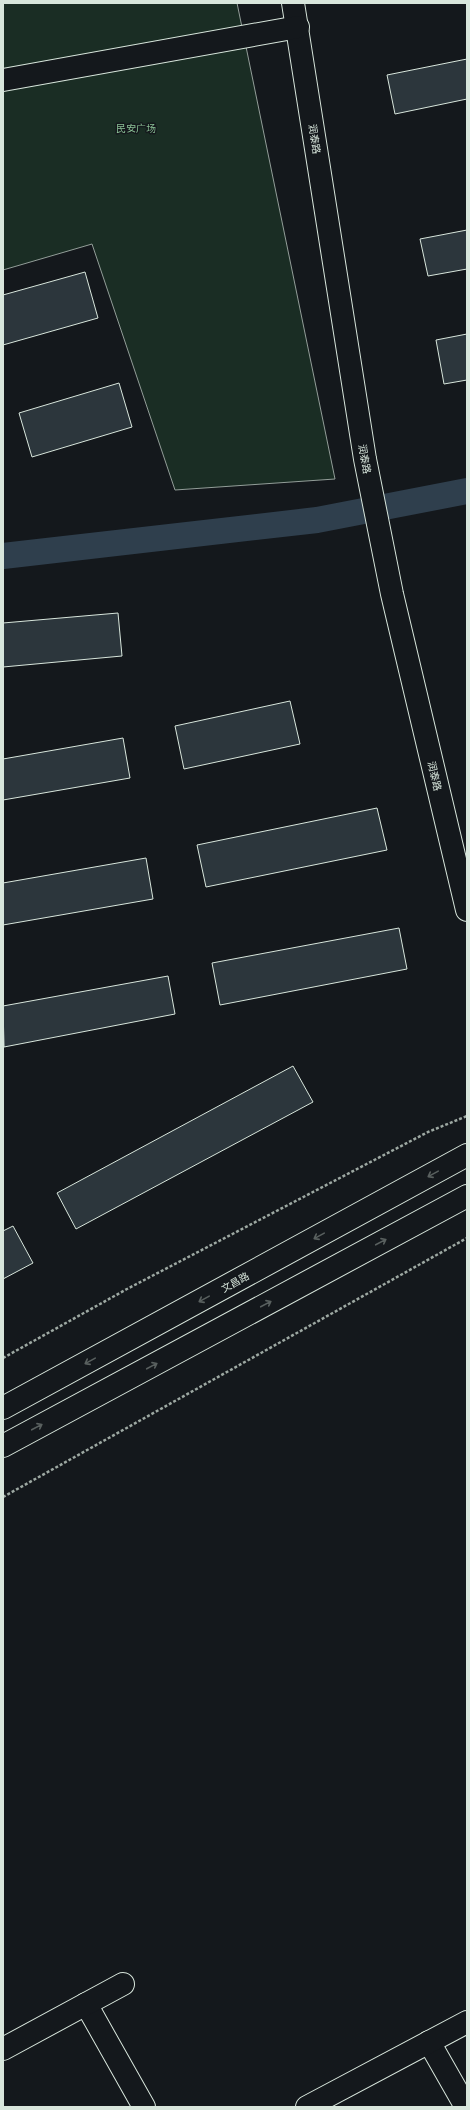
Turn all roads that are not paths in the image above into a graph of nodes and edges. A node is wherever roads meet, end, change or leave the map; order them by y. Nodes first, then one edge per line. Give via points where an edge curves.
1 (293, 3) edge
2 (298, 27) junction
3 (3, 80) edge
4 (467, 910) edge
5 (467, 1155) edge
6 (467, 1196) edge
7 (3, 1408) edge
8 (3, 1446) edge
9 (123, 1984) dead end
10 (86, 2004) junction
11 (467, 2022) edge
12 (429, 2042) junction
13 (3, 2049) edge
14 (144, 2107) edge
15 (307, 2107) edge
16 (466, 2107) edge

1 - 2 main road, 润泰路
2 - 3 main road
2 - 4 main road, 润泰路 via 365,459 392,594
5 -> 7 main road, 文昌路
8 -> 6 main road
9 - 10 main road
10 - 13 main road
10 - 14 main road
11 - 12 main road
12 - 15 main road
12 - 16 main road

